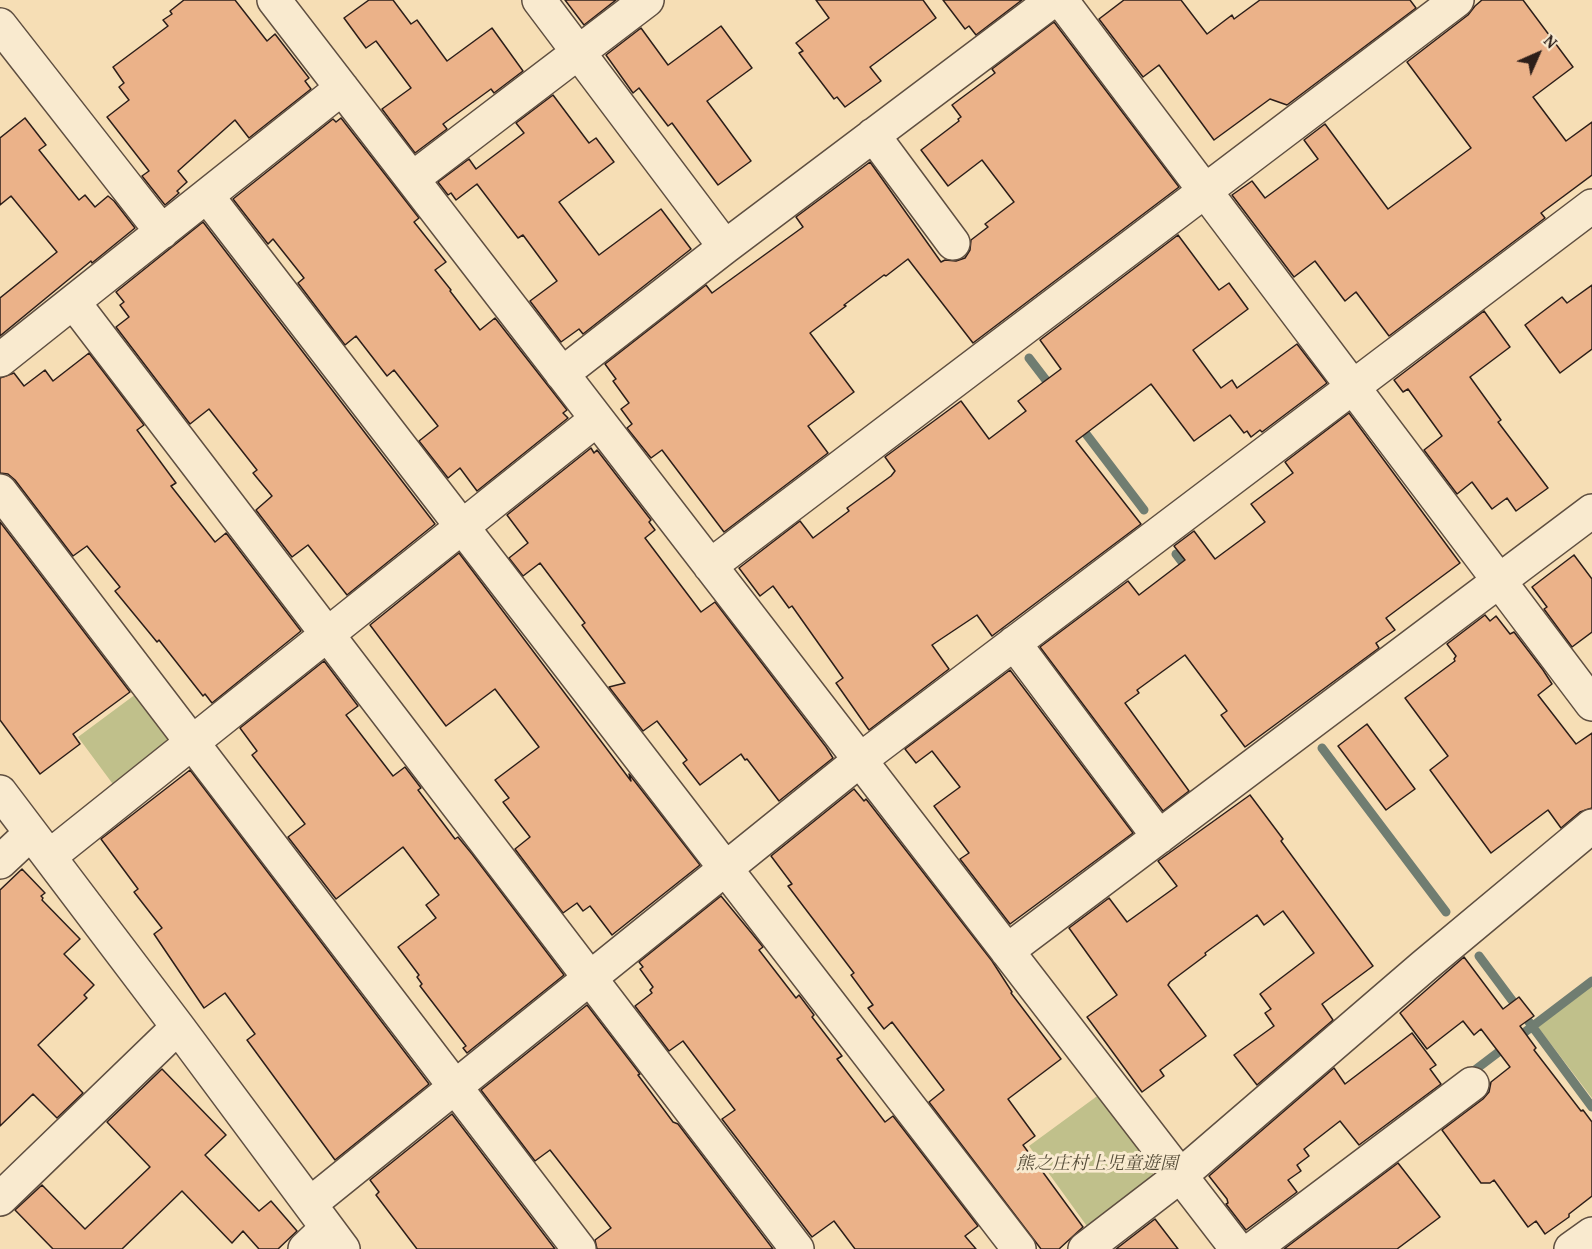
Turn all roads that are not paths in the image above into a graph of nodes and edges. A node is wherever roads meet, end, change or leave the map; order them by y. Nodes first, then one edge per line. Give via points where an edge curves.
1 (274, 0) edge
2 (538, 0) edge
3 (646, 0) edge
4 (1053, 0) edge
5 (1061, 0) edge
6 (1457, 0) edge
7 (0, 26) edge
8 (578, 52) junction
9 (342, 88) junction
10 (873, 135) junction
11 (412, 179) junction
12 (1204, 190) junction
13 (207, 196) junction
14 (1592, 206) edge
15 (162, 232) junction
16 (953, 243) dead end
17 (725, 247) junction
18 (74, 303) junction
19 (0, 360) edge
20 (562, 374) junction
21 (1352, 387) junction
22 (597, 418) junction
23 (0, 490) edge
24 (1592, 511) edge
25 (462, 526) junction
26 (710, 566) junction
27 (1498, 582) junction
28 (327, 634) junction
29 (1014, 643) junction
30 (1592, 705) edge
31 (192, 742) junction
32 (860, 760) junction
33 (0, 792) edge
34 (1592, 826) edge
35 (1159, 837) junction
36 (40, 845) junction
37 (0, 862) edge
38 (725, 869) junction
39 (1006, 951) junction
40 (590, 978) junction
41 (178, 1027) junction
42 (1472, 1084) dead end
43 (456, 1087) junction
44 (1180, 1176) junction
45 (0, 1199) edge
46 (321, 1233) edge
47 (1592, 1234) edge
48 (579, 1249) edge
49 (797, 1249) edge
50 (1018, 1249) edge
51 (1086, 1249) edge
52 (1237, 1249) edge
53 (1253, 1249) edge
54 (1572, 1249) edge

1 - 9 street
2 - 8 street
3 - 8 street
4 - 10 street
5 - 12 street
6 - 12 street
7 - 15 street
8 - 11 street
8 - 17 street
9 - 11 street
9 - 13 street
10 - 16 street
10 - 17 street
11 - 20 street
12 - 21 street
12 - 26 street
13 - 15 street
13 - 25 street
14 - 21 street
15 - 18 street
17 - 20 street
18 - 19 street
18 - 28 street
20 - 22 street
21 - 27 street
21 - 29 street
22 - 25 street
22 - 26 street
23 - 31 street
24 - 27 street
25 - 28 street
25 - 38 street
26 - 32 street
27 - 30 street
27 - 35 street
28 - 31 street
28 - 40 street
29 - 32 street
29 - 35 street
31 - 36 street
31 - 43 street
32 - 38 street
32 - 39 street
33 - 36 street
34 - 44 street
35 - 39 street
36 - 37 street
36 - 41 street
38 - 40 street
38 - 50 street
39 - 44 street
40 - 43 street
40 - 49 street
41 - 45 street
41 - 46 street
42 - 53 street
43 - 46 street
43 - 48 street
44 - 51 street
44 - 52 street
47 - 54 street

